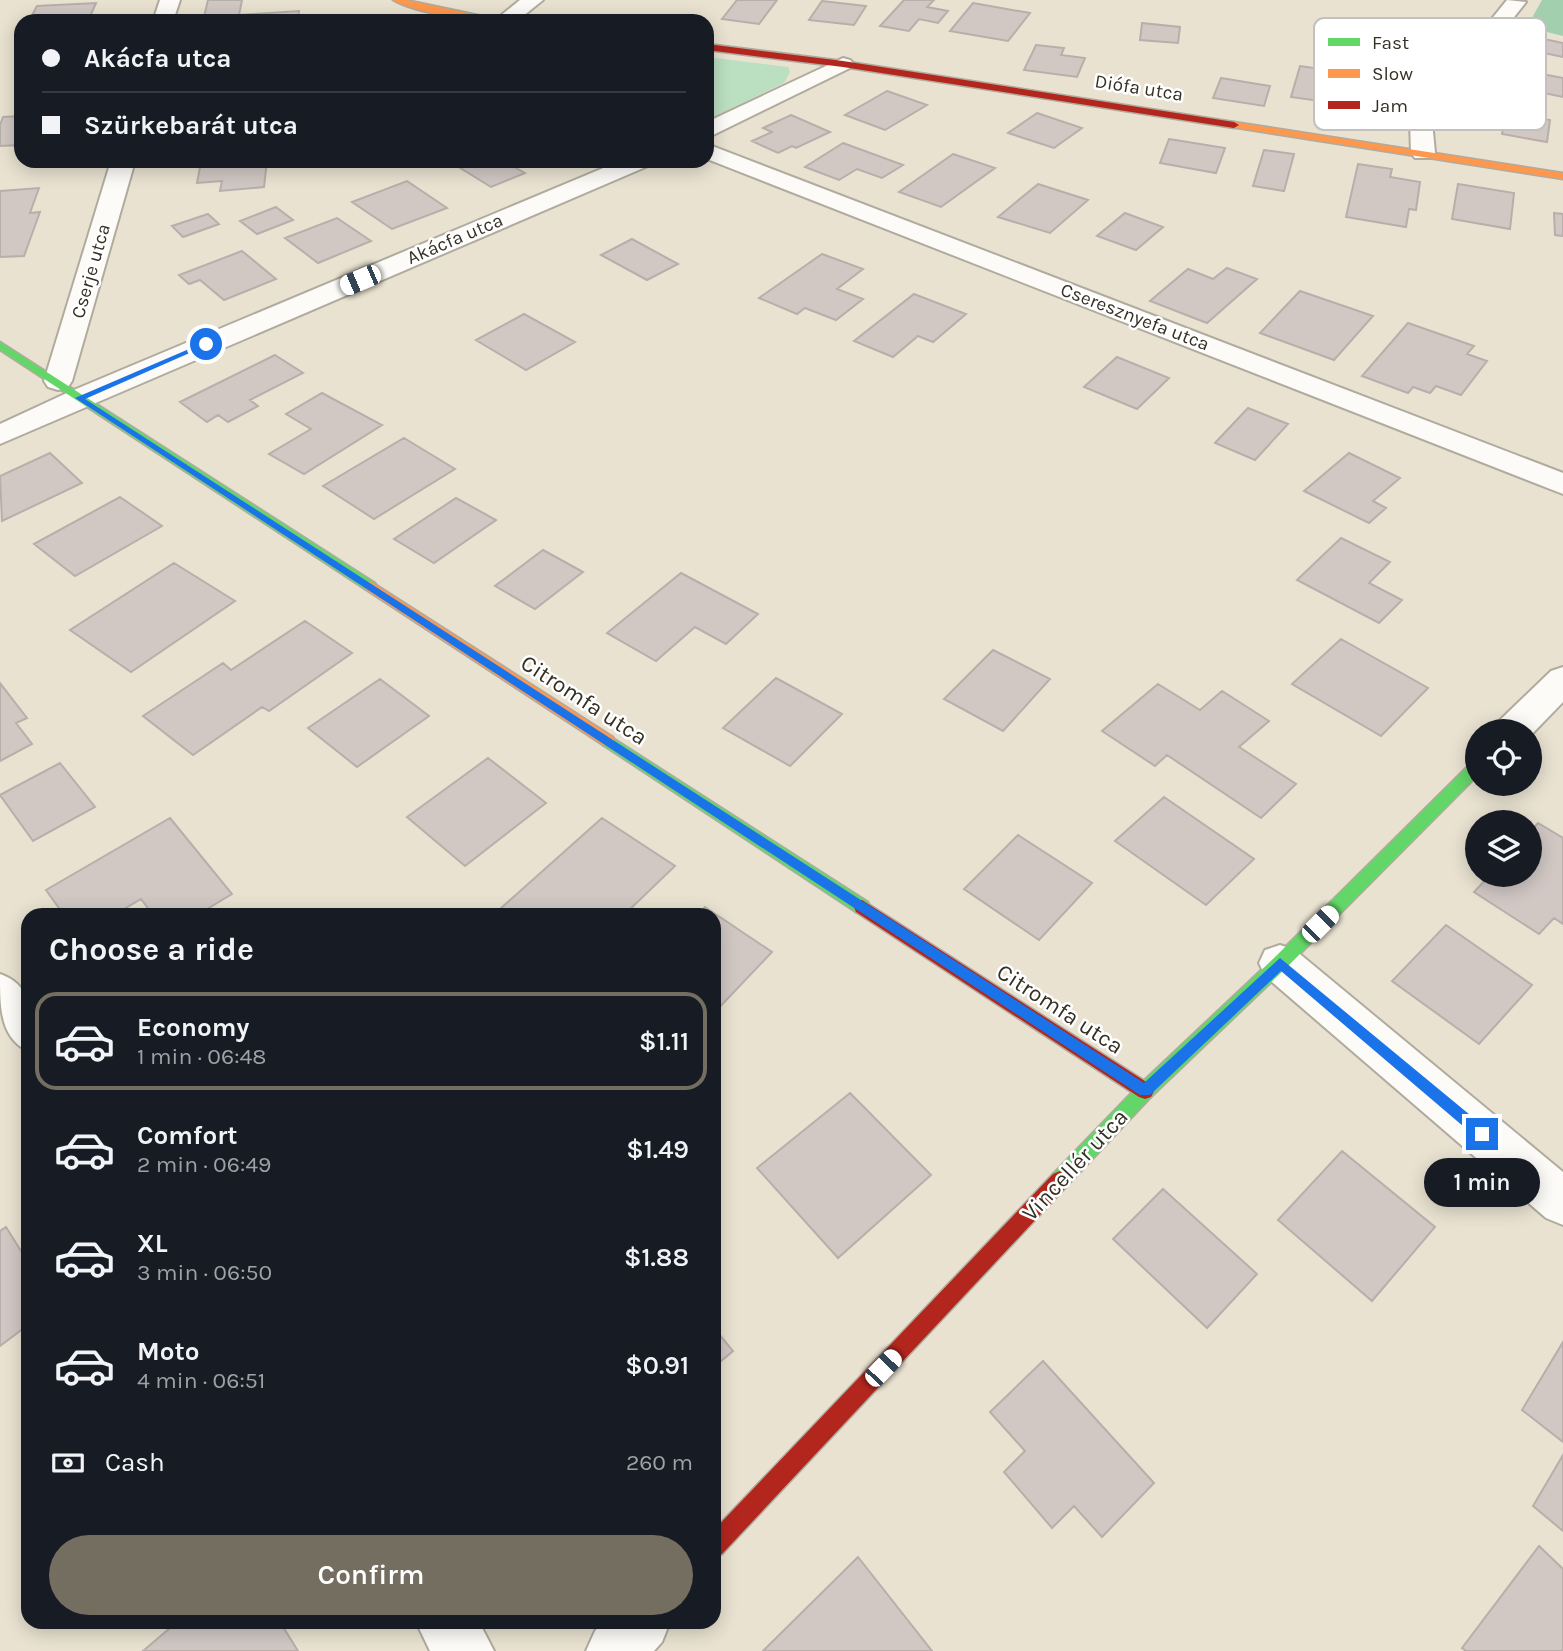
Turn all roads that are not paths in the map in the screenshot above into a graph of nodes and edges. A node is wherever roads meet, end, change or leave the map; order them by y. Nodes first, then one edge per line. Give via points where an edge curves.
1 (397, 0) edge
2 (533, 0) edge
3 (1516, 2) dead end
4 (454, 14) edge
5 (513, 14) edge
6 (1503, 18) edge
7 (714, 48) edge
8 (843, 64) junction
9 (714, 128) edge
10 (1422, 130) edge
11 (1423, 153) junction
12 (714, 154) edge
13 (121, 168) edge
14 (623, 168) edge
15 (1563, 176) edge
16 (0, 345) edge
17 (58, 381) junction
18 (79, 398) junction
19 (0, 435) edge
20 (1563, 484) edge
21 (1563, 680) edge
22 (1524, 719) edge
23 (1465, 778) edge
24 (1280, 963) junction
25 (0, 992) edge
26 (21, 1022) edge
27 (1145, 1091) junction
28 (1563, 1202) edge
29 (721, 1539) edge
30 (449, 1629) edge
31 (635, 1629) edge
32 (465, 1651) edge
33 (615, 1651) edge

1 - 4 street
2 - 5 street
3 - 6 street
7 - 8 street, Diófa utca
8 - 9 street
8 - 11 street, Diófa utca
10 - 11 street
11 - 15 street, Diófa utca
12 - 20 street, Cseresznyefa utca
13 - 17 street, Cserje utca
14 - 18 street, Akácfa utca
16 - 17 street, Citromfa utca
17 - 18 street, Citromfa utca
18 - 19 street, Akácfa utca
18 - 27 street, Citromfa utca
21 - 22 street
23 - 24 street, Vincellér utca
24 - 27 street, Vincellér utca
24 - 28 street
25 - 26 street
27 - 29 street, Vincellér utca
30 - 32 street
31 - 33 street

